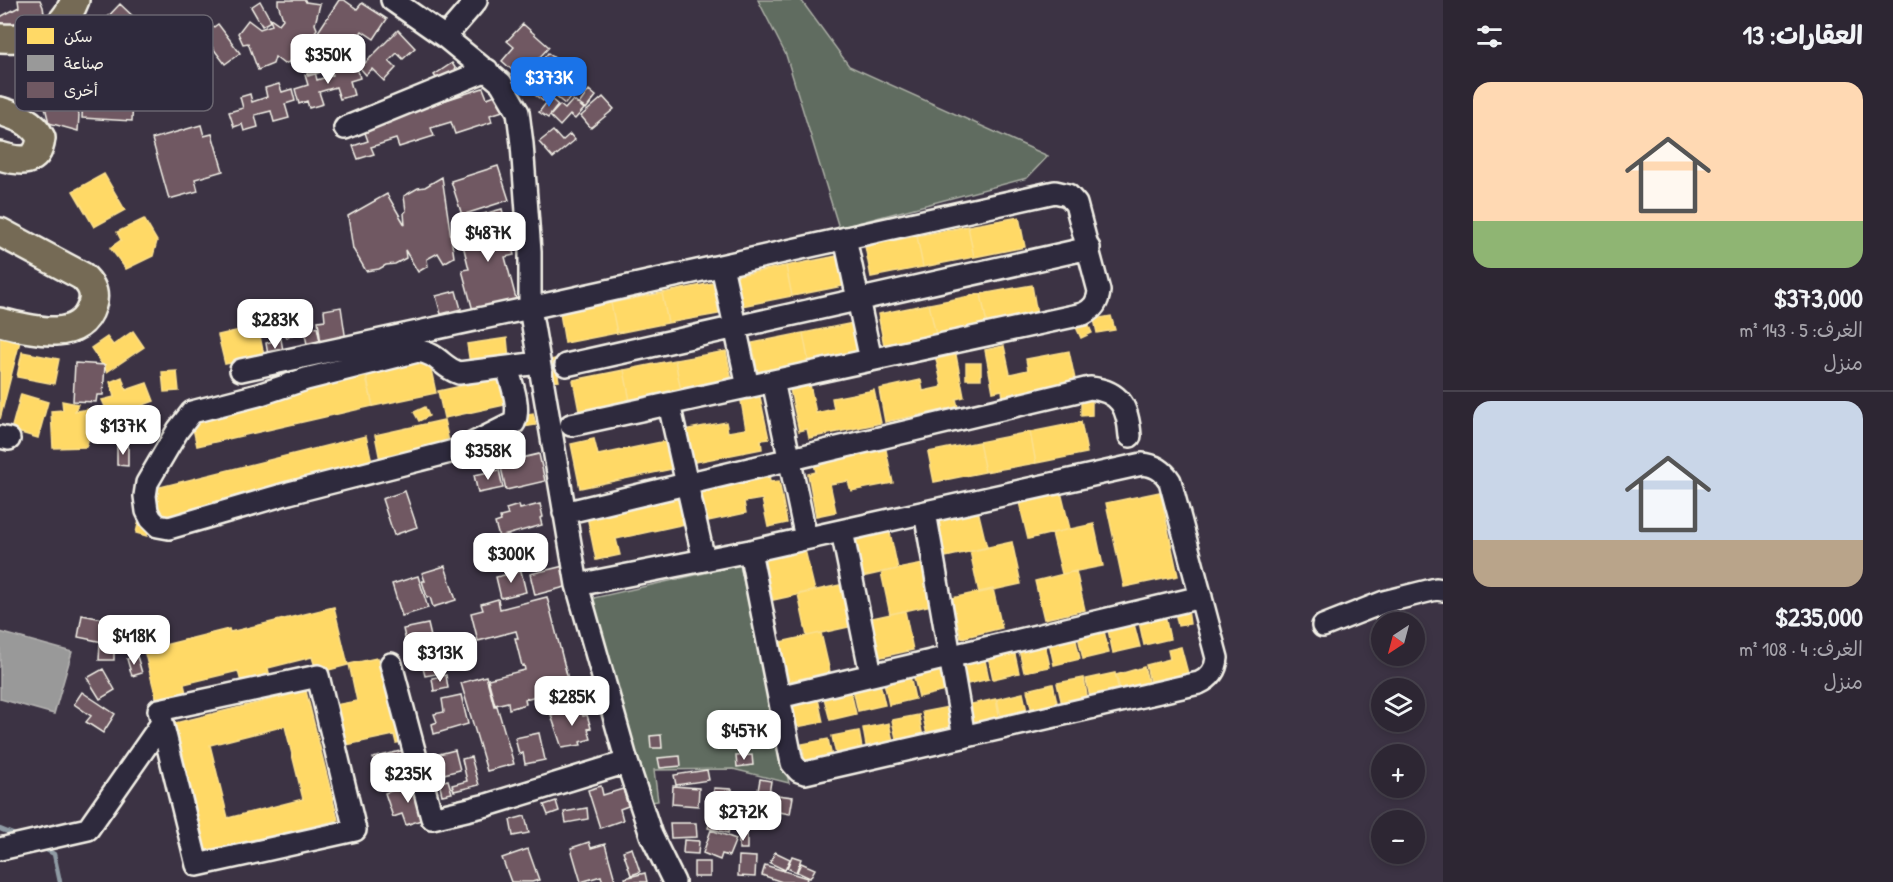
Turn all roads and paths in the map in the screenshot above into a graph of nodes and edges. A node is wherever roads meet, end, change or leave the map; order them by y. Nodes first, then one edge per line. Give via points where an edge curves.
1 (75, 0) edge
2 (392, 0) edge
3 (476, 1) edge
4 (67, 15) edge
5 (445, 37) junction
6 (0, 38) edge
7 (15, 38) edge
8 (487, 70) junction
9 (0, 111) edge
10 (345, 128) dead end
11 (0, 156) edge
12 (0, 232) edge
13 (845, 238) junction
14 (1089, 248) junction
15 (722, 266) junction
16 (858, 300) junction
17 (530, 308) junction
18 (0, 322) edge
19 (735, 327) junction
20 (871, 360) junction
21 (539, 363) junction
22 (566, 365) dead end
23 (507, 368) junction
24 (241, 370) dead end
25 (773, 381) junction
26 (748, 387) junction
27 (669, 404) junction
28 (571, 425) dead end
29 (1130, 436) dead end
30 (790, 459) junction
31 (687, 484) junction
32 (924, 512) junction
33 (564, 513) junction
34 (842, 531) junction
35 (806, 538) junction
36 (750, 551) junction
37 (704, 560) junction
38 (577, 585) junction
39 (1443, 590) edge
40 (1201, 597) junction
41 (1323, 626) dead end
42 (950, 657) junction
43 (391, 664) dead end
44 (871, 674) junction
45 (779, 697) junction
46 (162, 723) junction
47 (964, 737) junction
48 (627, 762) junction
49 (0, 849) edge
50 (674, 882) edge

1 - 4 main road
2 - 5 street
3 - 5 street
5 - 8 street
6 - 7 main road
8 - 10 street
8 - 17 street via 501,83 518,112 530,252
9 - 11 main road via 22,118 41,138 30,159 18,161
12 - 18 main road via 82,276 90,283 93,302 81,322 58,332
13 - 14 street via 1055,192 1068,195 1076,204
13 - 15 street
13 - 16 street
14 - 16 street
14 - 20 street via 1099,291 1088,312
15 - 17 street
15 - 19 street
16 - 19 street
16 - 20 street
17 - 21 street
17 - 24 street
19 - 22 street
19 - 26 street
20 - 25 street
21 - 23 street
21 - 33 street
23 - 23 street via 459,373 430,353 418,351 192,412 147,483 147,511 158,526 170,528 462,449 516,420
25 - 26 street
25 - 30 street
26 - 27 street
27 - 28 street
27 - 31 street
29 - 30 street via 1129,418 1118,399 1090,388
30 - 31 street
30 - 35 street
31 - 33 street
31 - 37 street
32 - 34 street
32 - 40 street via 1149,465 1161,470 1170,481
32 - 42 street
33 - 38 street
34 - 35 street
34 - 44 street
35 - 36 street
36 - 37 street
36 - 45 street
37 - 38 street
38 - 48 street
39 - 41 street via 1384,603
40 - 42 street
40 - 47 street via 1217,658 1214,671 1205,680
42 - 44 street
42 - 47 street
43 - 48 street via 432,818 487,805 536,782
44 - 45 street
45 - 47 street via 792,764 805,773
46 - 46 street via 159,710 318,676 356,830 197,865
46 - 49 street via 88,829
48 - 50 street via 651,835

